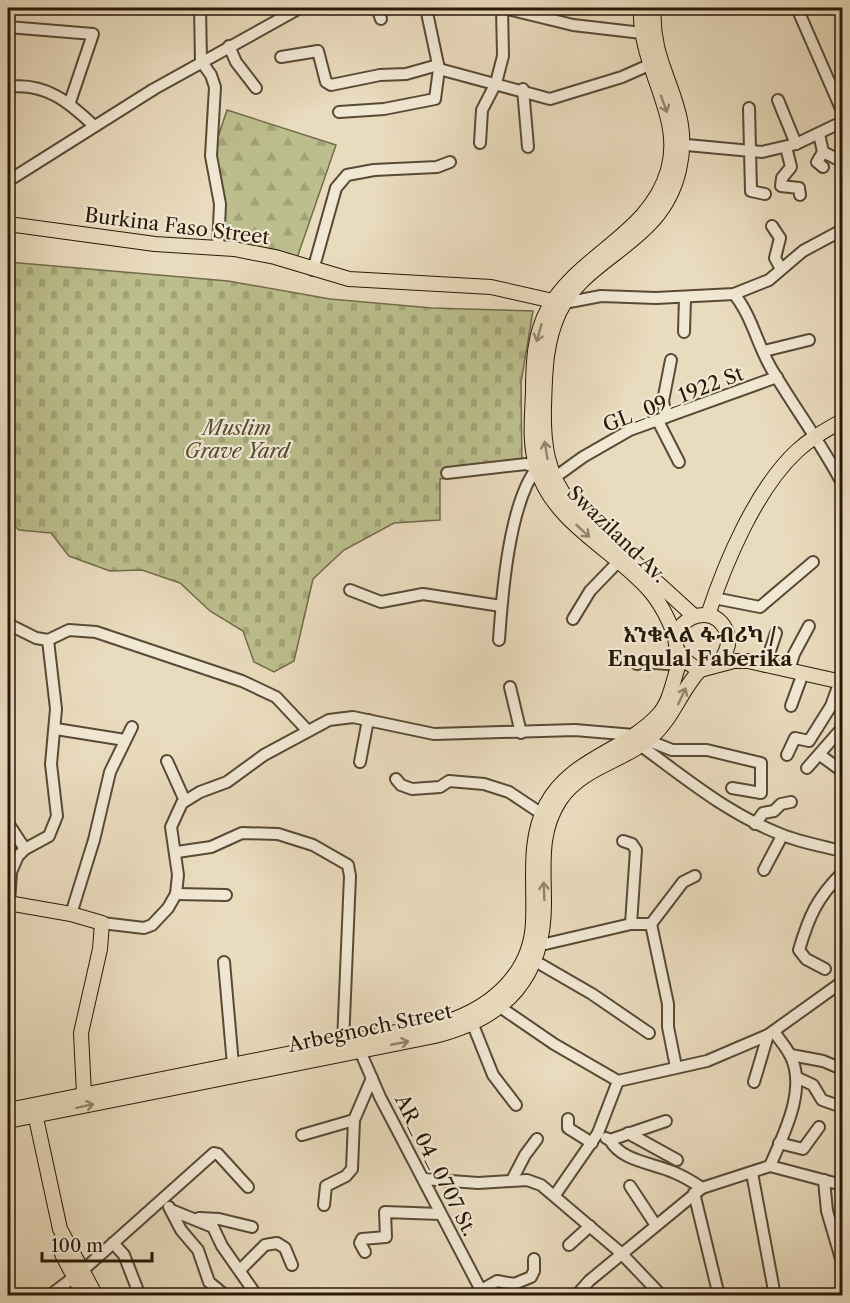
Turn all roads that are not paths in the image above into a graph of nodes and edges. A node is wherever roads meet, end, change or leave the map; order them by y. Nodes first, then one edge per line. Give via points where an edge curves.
1 (200, 8) edge
2 (377, 8) edge
3 (426, 8) edge
4 (503, 8) edge
5 (642, 8) edge
6 (654, 8) edge
7 (797, 8) edge
8 (296, 9) edge
9 (381, 19) dead end
10 (8, 27) edge
11 (642, 33) junction
12 (229, 46) junction
13 (281, 57) dead end
14 (201, 61) junction
15 (649, 65) junction
16 (438, 67) junction
17 (496, 83) junction
18 (8, 87) edge
19 (256, 88) dead end
20 (523, 89) junction
21 (778, 100) dead end
22 (70, 102) junction
23 (749, 108) dead end
24 (843, 111) edge
25 (339, 112) dead end
26 (843, 122) edge
27 (94, 126) junction
28 (819, 134) junction
29 (480, 143) dead end
30 (678, 144) junction
31 (791, 146) junction
32 (528, 147) dead end
33 (750, 151) junction
34 (823, 152) junction
35 (837, 159) dead end
36 (450, 162) dead end
37 (823, 167) dead end
38 (8, 181) edge
39 (765, 195) dead end
40 (800, 195) dead end
41 (8, 224) edge
42 (772, 226) dead end
43 (842, 232) edge
44 (218, 248) junction
45 (781, 269) junction
46 (314, 270) junction
47 (583, 282) junction
48 (734, 294) junction
49 (601, 297) junction
50 (685, 297) junction
51 (559, 302) junction
52 (684, 332) dead end
53 (809, 340) dead end
54 (764, 351) junction
55 (671, 360) dead end
56 (777, 377) junction
57 (662, 419) junction
58 (843, 421) edge
59 (816, 436) junction
60 (679, 462) dead end
61 (537, 468) junction
62 (447, 473) dead end
63 (554, 478) junction
64 (843, 483) edge
65 (618, 562) junction
66 (813, 562) dead end
67 (350, 590) dead end
68 (714, 598) junction
69 (501, 606) junction
70 (708, 615) junction
71 (694, 616) junction
72 (573, 619) dead end
73 (8, 624) edge
74 (809, 626) dead end
75 (776, 633) dead end
76 (728, 636) junction
77 (676, 638) junction
78 (48, 640) junction
79 (499, 640) dead end
80 (748, 661) junction
81 (680, 662) junction
82 (637, 664) dead end
83 (718, 664) junction
84 (765, 666) junction
85 (700, 670) junction
86 (796, 672) junction
87 (841, 681) edge
88 (510, 687) dead end
89 (791, 706) dead end
90 (368, 720) junction
91 (132, 727) dead end
92 (843, 728) edge
93 (56, 729) junction
94 (308, 731) junction
95 (521, 733) junction
96 (125, 740) junction
97 (641, 740) junction
98 (787, 755) dead end
99 (820, 755) junction
100 (167, 761) dead end
101 (360, 762) dead end
102 (807, 768) dead end
103 (843, 771) edge
104 (396, 779) dead end
105 (732, 788) dead end
106 (185, 801) junction
107 (791, 802) dead end
108 (542, 814) junction
109 (8, 823) edge
110 (755, 824) junction
111 (782, 836) junction
112 (623, 841) dead end
113 (25, 849) junction
114 (843, 851) edge
115 (177, 852) junction
116 (764, 870) dead end
117 (843, 873) edge
118 (695, 876) dead end
119 (176, 894) junction
120 (226, 895) dead end
121 (8, 904) edge
122 (71, 914) junction
123 (102, 923) junction
124 (631, 924) junction
125 (652, 925) junction
126 (541, 945) junction
127 (535, 961) junction
128 (224, 962) dead end
129 (825, 969) dead end
130 (843, 982) edge
131 (500, 1007) junction
132 (473, 1025) junction
133 (649, 1033) dead end
134 (771, 1033) junction
135 (353, 1045) junction
136 (790, 1055) junction
137 (233, 1065) junction
138 (676, 1067) junction
139 (842, 1069) edge
140 (796, 1077) junction
141 (372, 1078) junction
142 (618, 1081) junction
143 (754, 1082) dead end
144 (84, 1094) junction
145 (516, 1105) dead end
146 (843, 1107) edge
147 (8, 1111) edge
148 (30, 1112) junction
149 (568, 1119) dead end
150 (354, 1120) junction
151 (666, 1121) dead end
152 (819, 1127) dead end
153 (598, 1133) junction
154 (628, 1133) junction
155 (302, 1135) dead end
156 (537, 1139) dead end
157 (610, 1140) junction
158 (592, 1143) junction
159 (780, 1143) junction
160 (677, 1161) dead end
161 (770, 1166) junction
162 (753, 1173) junction
163 (424, 1179) junction
164 (512, 1180) junction
165 (824, 1180) junction
166 (843, 1185) edge
167 (630, 1186) dead end
168 (248, 1187) dead end
169 (698, 1190) junction
170 (555, 1195) junction
171 (163, 1200) junction
172 (324, 1205) dead end
173 (171, 1210) junction
174 (440, 1214) junction
175 (196, 1218) junction
176 (655, 1224) junction
177 (590, 1226) junction
178 (252, 1227) dead end
179 (113, 1243) junction
180 (569, 1245) dead end
181 (365, 1252) dead end
182 (621, 1253) junction
183 (534, 1259) dead end
184 (843, 1262) edge
185 (292, 1265) dead end
186 (241, 1269) junction
187 (78, 1274) junction
188 (483, 1293) edge
189 (49, 1296) edge
190 (84, 1296) edge
191 (96, 1296) edge
192 (140, 1296) edge
193 (226, 1296) edge
194 (257, 1296) edge
195 (576, 1296) edge
196 (662, 1296) edge
197 (718, 1296) edge
198 (775, 1296) edge

1 - 14 street
2 - 9 street
3 - 16 street
4 - 11 street via 573,25
4 - 17 street via 503,56
5 - 11 main road, Swaziland Av.
6 - 30 main road, Swaziland Av. via 658,53 679,109
7 - 24 street
8 - 12 street
10 - 22 street via 93,34
11 - 15 main road, Swaziland Av.
12 - 14 street
12 - 19 street
13 - 16 street via 318,51 326,82 331,85
14 - 27 street
14 - 44 street via 215,87 211,156 220,204
15 - 20 street via 555,98
15 -> 30 main road, Swaziland Av.
16 - 17 street
16 - 25 street via 434,101
17 - 20 street
17 - 29 street via 482,110
18 - 22 street via 36,87
20 - 32 street
21 - 31 street
22 - 27 street
23 - 33 street
26 - 28 street
27 - 38 street
28 - 31 street
28 - 34 street
30 - 33 street
30 - 47 main road, Swaziland Av. via 674,187 662,212
30 - 51 main road, Swaziland Av. via 651,206 628,231 579,271
31 - 33 street
31 - 40 street via 790,167 781,186 800,188
33 - 39 street via 751,191
34 - 35 street
34 - 37 street via 817,162
36 - 46 street via 437,167 347,175 336,188
41 - 44 main road, Burkina Faso Street via 155,244
42 - 45 street via 780,238 775,258
43 - 45 street via 803,251
44 - 46 main road, Burkina Faso Street via 264,254
45 - 48 street via 759,285
46 - 51 main road, Burkina Faso Street via 363,281 491,287
47 - 49 street
47 - 51 main road, Swaziland Av.
48 - 50 street
48 - 54 street
49 - 50 street
49 - 51 street
50 - 52 street
51 -> 61 main road, Swaziland Av. via 540,329 533,364 532,427
63 -> 51 main road, Swaziland Av. via 544,447 546,365
53 - 54 street
54 - 56 street
55 - 57 street
56 - 57 street, GL_09_1922 St
56 - 59 street
57 - 60 street
57 - 63 street, GL_09_1922 St via 618,436
58 - 59 main road
59 - 64 street
59 - 68 main road via 795,453 764,494
61 - 62 street via 526,464
61 -> 65 main road, Swaziland Av. via 562,511
61 - 69 street via 518,511
63 - 71 main road, Swaziland Av. via 571,504
65 - 72 street via 590,591
65 - 77 main road, Swaziland Av. via 655,597
66 - 68 street via 760,607
67 - 69 street via 381,602 423,594
68 - 70 main road
69 - 79 street
70 - 71 main road
70 - 76 main road via 721,623
71 - 77 main road via 681,625
73 - 78 street
74 - 86 street via 796,649
75 - 84 street
76 - 80 main road
76 - 83 main road via 726,652
77 - 81 main road
78 - 93 street
78 - 94 street via 69,630 86,630 226,676 276,697
80 - 83 main road
80 - 84 main road
81 - 82 street
81 - 85 main road
81 - 97 main road, Arbegnoch Street via 666,704
83 - 85 main road
84 - 86 main road
97 -> 85 main road, Arbegnoch Street via 676,709 688,683
86 - 87 main road
86 - 89 street
87 - 98 street via 809,741 795,738
88 - 95 street
90 - 94 street via 344,717
90 - 95 street via 434,734
90 - 101 street
91 - 96 street
92 - 99 street
93 - 96 street
93 - 113 street via 51,771 57,816 49,836
94 - 106 street via 264,754 227,782
95 - 97 street via 575,730
96 - 122 street via 110,772
97 - 105 street via 672,750 706,750 761,763 761,793
97 - 108 main road, Arbegnoch Street via 574,770 560,784
97 - 110 street via 692,785
126 -> 97 main road, Arbegnoch Street via 543,847 552,815 578,780
99 - 102 street
99 - 103 street
100 - 106 street
104 - 108 street via 412,789 440,787 449,781 483,784 515,795
106 - 115 street via 171,827
107 - 110 street via 763,813
108 - 135 main road, Arbegnoch Street via 532,860 532,936 509,984 484,1005 455,1019
109 - 113 street
110 - 111 street
111 - 114 street
111 - 116 street
112 - 124 street via 636,850
113 - 121 street via 14,864
115 - 119 street
115 - 135 street via 211,847 242,833 278,834 313,844 348,865
117 - 129 street via 823,893 808,919 799,950 806,959
118 - 125 street via 684,882
119 - 120 street
119 - 123 street via 148,927
121 - 122 main road
122 - 123 main road
123 - 144 main road via 81,1033
124 - 125 street
124 - 126 street
125 - 138 street
126 - 127 main road, Arbegnoch Street
127 - 131 main road, Arbegnoch Street via 520,986
127 - 133 street
128 - 137 street
130 - 134 street
131 - 132 main road, Arbegnoch Street
131 - 142 street via 562,1050
135 -> 132 main road, Arbegnoch Street via 435,1036
132 - 145 street via 493,1075
134 - 136 street
134 - 138 street via 707,1061
134 - 143 street
135 - 137 main road, Arbegnoch Street
135 - 141 street, AR_04_0707 St.
148 -> 135 main road, Arbegnoch Street
136 - 139 street
136 - 140 street
137 - 144 main road, Arbegnoch Street
138 - 142 street
140 - 146 street via 813,1085 822,1100
140 - 159 street via 795,1095
141 - 150 street
141 - 163 street, AR_04_0707 St.
142 - 153 street
144 - 148 main road, Arbegnoch Street
147 - 148 main road, Arbegnoch Street
148 - 187 main road via 60,1230
149 - 158 street via 568,1128
150 - 155 street
150 - 172 street via 352,1169 326,1186
151 - 154 street
152 - 159 street via 803,1149
153 - 157 street
153 - 158 street
154 - 157 street
154 - 160 street
156 - 164 street
157 - 169 street via 615,1148 675,1173
158 - 170 street
159 - 161 street
161 - 162 street
161 - 165 street
162 - 169 street
162 - 198 street
163 - 164 street via 478,1183
163 - 174 street, AR_04_0707 St.
164 - 170 street via 534,1182
165 - 166 street
165 - 184 street via 827,1211
167 - 176 street
168 - 171 street via 216,1153
169 - 176 street
169 - 197 street
170 - 177 street
171 - 173 street
171 - 179 street
173 - 175 street
173 - 193 street via 198,1250 209,1282
174 - 181 street via 385,1212 386,1237 362,1239
174 - 188 street, AR_04_0707 St.
175 - 178 street
175 - 186 street via 213,1227 222,1246
176 - 182 street
177 - 180 street
177 - 182 street
179 - 187 street
179 - 192 street via 124,1255
182 - 195 street
182 - 196 street
183 - 188 street via 531,1277 514,1284 497,1281
185 - 186 street via 285,1248 277,1243 265,1245
186 - 194 street
187 - 189 street
187 - 190 main road
187 - 191 main road

